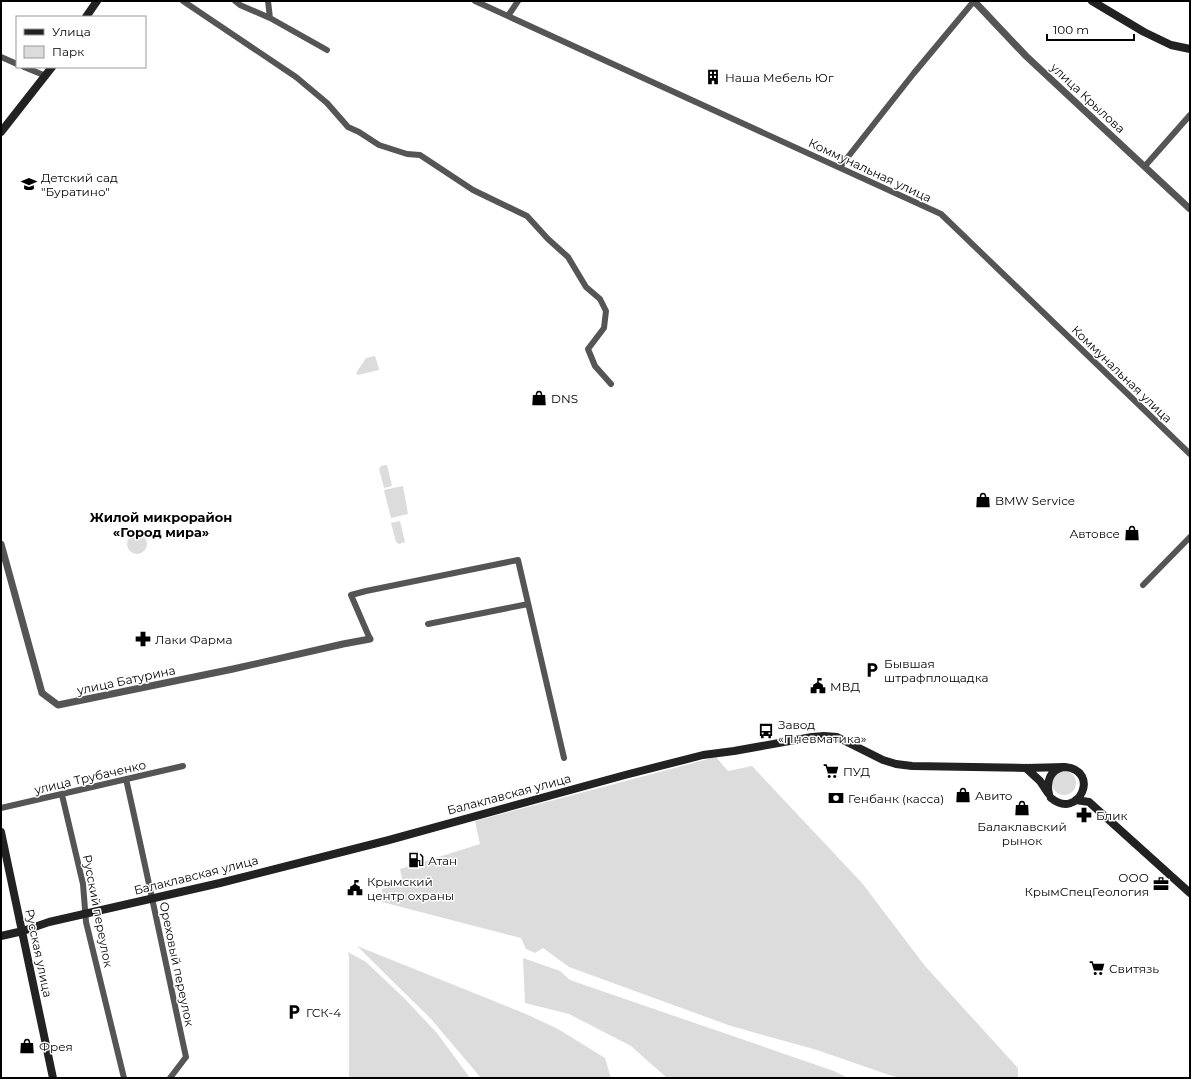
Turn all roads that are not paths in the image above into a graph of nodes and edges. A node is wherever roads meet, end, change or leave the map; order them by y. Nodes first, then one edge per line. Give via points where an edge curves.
1 (183, 1) edge
2 (235, 1) edge
3 (268, 1) edge
4 (475, 1) edge
5 (518, 1) edge
6 (974, 1) edge
7 (1092, 1) edge
8 (94, 2) edge
9 (87, 16) edge
10 (508, 16) junction
11 (270, 18) junction
12 (1190, 48) edge
13 (327, 50) dead end
14 (1, 57) edge
15 (16, 64) edge
16 (26, 68) edge
17 (51, 68) edge
18 (46, 76) junction
19 (1190, 115) edge
20 (1, 132) edge
21 (1145, 166) junction
22 (840, 167) junction
23 (1190, 208) edge
24 (611, 384) dead end
25 (1190, 454) edge
26 (1190, 537) edge
27 (1, 544) edge
28 (1143, 585) dead end
29 (528, 604) junction
30 (428, 624) dead end
31 (370, 639) joint
32 (564, 758) dead end
33 (183, 766) dead end
34 (1065, 767) junction
35 (1026, 768) junction
36 (126, 779) junction
37 (1083, 791) junction
38 (62, 795) junction
39 (1050, 796) junction
40 (1076, 800) junction
41 (1089, 802) junction
42 (1, 808) edge
43 (1, 832) edge
44 (1190, 893) edge
45 (152, 899) junction
46 (85, 914) junction
47 (23, 931) junction
48 (1, 936) edge
49 (53, 1078) edge
50 (124, 1078) edge
51 (170, 1078) edge

1 - 24 street via 296,77 327,103 348,127 379,145 407,154 420,155 473,190 527,216 568,257 586,287 600,299 606,311 604,328 588,350 595,366
2 - 11 street
3 - 11 street
4 - 10 street, Коммунальная улица
5 - 10 street
6 - 21 street, улица Крылова via 1026,56
6 - 22 street
7 - 12 main road via 1171,45
8 - 9 main road
10 - 22 street, Коммунальная улица
11 - 13 street
14 - 15 street
16 - 18 street
17 - 18 main road
18 - 20 main road
19 - 21 street
21 - 23 street, улица Крылова
22 - 25 street, Коммунальная улица via 941,214
26 - 28 street
27 - 31 street, улица Батурина via 42,694 58,705
29 - 30 street
29 - 31 street via 518,560 351,595
29 - 32 street
33 - 36 street, улица Трубаченко
34 - 35 main road, Балаклавская улица
34 - 37 main road via 1079,772 1084,780
34 - 39 main road via 1059,768 1050,776
35 - 39 main road
35 - 45 main road, Балаклавская улица via 896,764 837,737 812,737 703,755 389,840
36 - 38 street, улица Трубаченко
36 - 45 street, Ореховый переулок
37 - 40 main road
37 - 41 main road
38 - 42 street, улица Трубаченко
38 - 46 street, Русский переулок via 83,884
39 - 40 main road via 1062,803
40 - 41 main road
41 - 44 main road
43 - 47 main road, Русская улица
45 - 46 main road, Балаклавская улица
45 - 51 street, Ореховый переулок via 186,1057
46 - 47 main road, Балаклавская улица via 47,922
46 - 50 street, Русский переулок
47 - 48 main road, Балаклавская улица
47 - 49 main road, Русская улица

